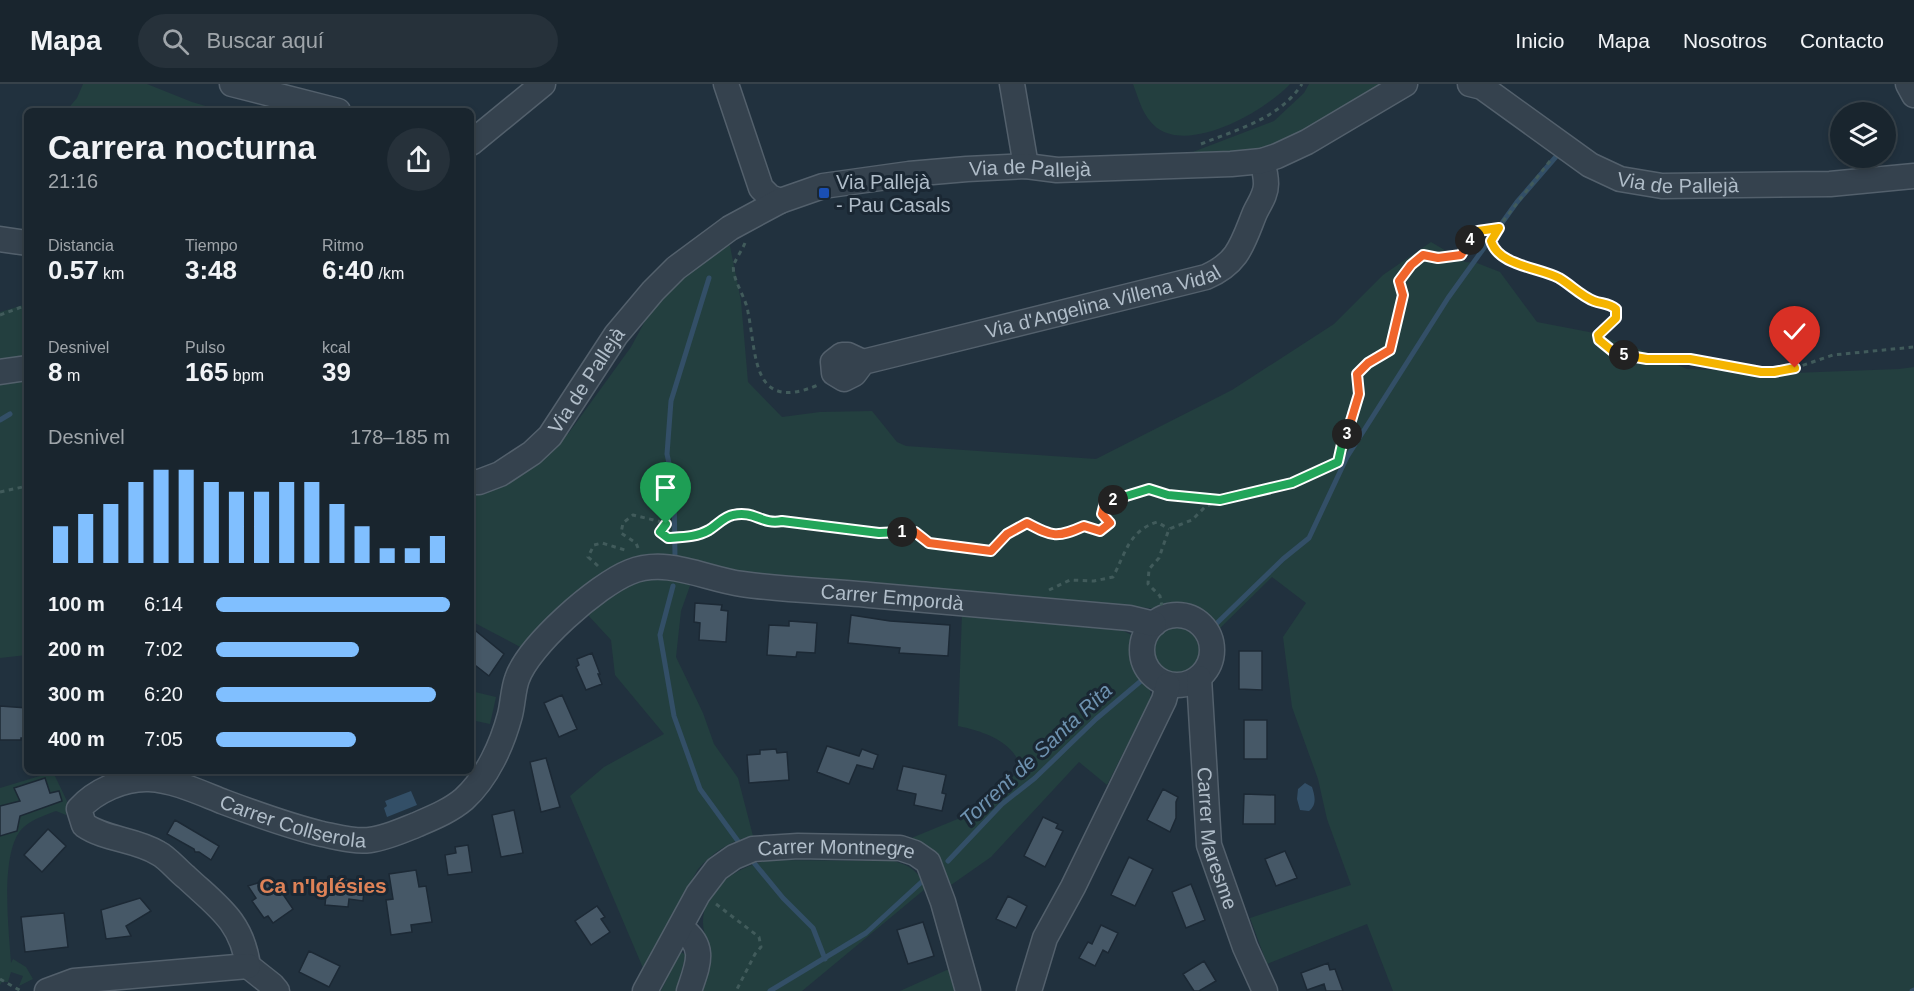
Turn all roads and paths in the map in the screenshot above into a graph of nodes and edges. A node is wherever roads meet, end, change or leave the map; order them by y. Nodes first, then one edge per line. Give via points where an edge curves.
1 (232, 84) edge
2 (543, 84) edge
3 (726, 84) edge
4 (1012, 84) edge
5 (1302, 84) edge
6 (1405, 84) edge
7 (1908, 84) edge
8 (1478, 85) edge
9 (1914, 95) edge
10 (326, 108) edge
11 (474, 141) edge
12 (1199, 145) dead end
13 (1560, 145) junction
14 (1262, 161) junction
15 (1026, 166) junction
16 (1913, 175) edge
17 (780, 201) junction
18 (1499, 228) junction
19 (0, 239) edge
20 (24, 243) edge
21 (738, 256) dead end
22 (24, 306) edge
23 (0, 315) edge
24 (1914, 347) edge
25 (24, 368) edge
26 (0, 372) edge
27 (834, 373) joint
28 (474, 483) edge
29 (24, 487) edge
30 (0, 492) edge
31 (1220, 500) junction
32 (1169, 529) junction
33 (594, 545) dead end
34 (630, 572) joint
35 (1040, 610) junction
36 (1159, 620) junction
37 (1199, 678) junction
38 (1168, 685) junction
39 (694, 901) junction
40 (681, 928) junction
41 (248, 966) junction
42 (0, 979) edge
43 (21, 991) edge
44 (47, 991) edge
45 (277, 991) edge
46 (645, 991) edge
47 (689, 991) edge
48 (736, 991) edge
49 (968, 991) edge
50 (1029, 991) edge
51 (1265, 991) edge

1 - 10 street
2 - 11 street
3 - 17 street via 761,188
4 - 15 street
5 - 12 path via 1268,116
6 - 14 street, Via de Pallejà via 1307,142
7 - 9 street
8 - 13 street, Via de Pallejà
13 - 16 street, Via de Pallejà via 1590,165 1620,178 1662,186 1830,184
13 - 18 path
14 - 15 street, Via de Pallejà via 1057,170
14 - 27 street, Via d'Angelina Villena Vidal via 1264,197 1239,252 1216,273 863,362 842,355 833,362
15 - 17 street, Via de Pallejà via 865,179 823,186
17 - 28 street, Via de Pallejà via 730,228 676,268 616,335 550,436 500,474
18 - 24 path via 1491,241 1494,249 1509,260 1560,278 1579,293 1616,309 1616,318 1598,335 1603,346 1615,353 1774,372 1833,355
18 - 31 path via 1478,231 1461,255 1423,255 1399,281 1403,295 1390,350 1357,374 1359,394 1338,462 1292,483
19 - 20 street
21 - 27 path via 733,265 734,279 746,299 754,360 764,380 785,393 803,392
22 - 23 path
25 - 26 street
29 - 30 path
31 - 32 path via 1205,507 1192,520
31 - 33 path via 1168,495 1149,489 1105,502 1102,514 1110,523 1100,531 1084,526 1065,534 1049,534 1027,523 1007,534 991,551 929,543 915,532 879,533 782,521 770,523 749,513 730,515 691,537 668,538 660,532 666,524 633,515 623,524 621,533 639,548 631,552 602,543
32 - 35 path via 1157,522 1144,526 1131,537 1113,576 1094,581 1070,580 1047,590
32 - 36 path via 1159,558 1149,569 1148,584 1160,596
34 - 35 street, Carrer Empordà via 668,567 740,584
34 - 41 street, Carrer Collserola via 599,590 532,653 517,678 510,715 488,770 463,800 440,815 394,834 348,840 148,778 90,797 79,809 84,825 159,853 222,909 245,947
35 - 36 street, Carrer Empordà
36 - 37 street via 1180,615 1204,627 1212,652 1209,666
36 - 38 street via 1145,635 1144,663 1150,673
37 - 38 street via 1189,684
37 - 51 street, Carrer Maresme via 1209,845
38 - 50 street via 1096,841 1045,938
39 - 40 street, Carrer Montnegre
39 - 48 path via 716,903 759,937 761,947
39 - 49 street, Carrer Montnegre via 717,869 753,849 900,848 928,862
40 - 46 street, Carrer Montnegre
40 - 47 street via 695,942 699,957
41 - 44 street via 74,981
41 - 45 street
42 - 43 path

